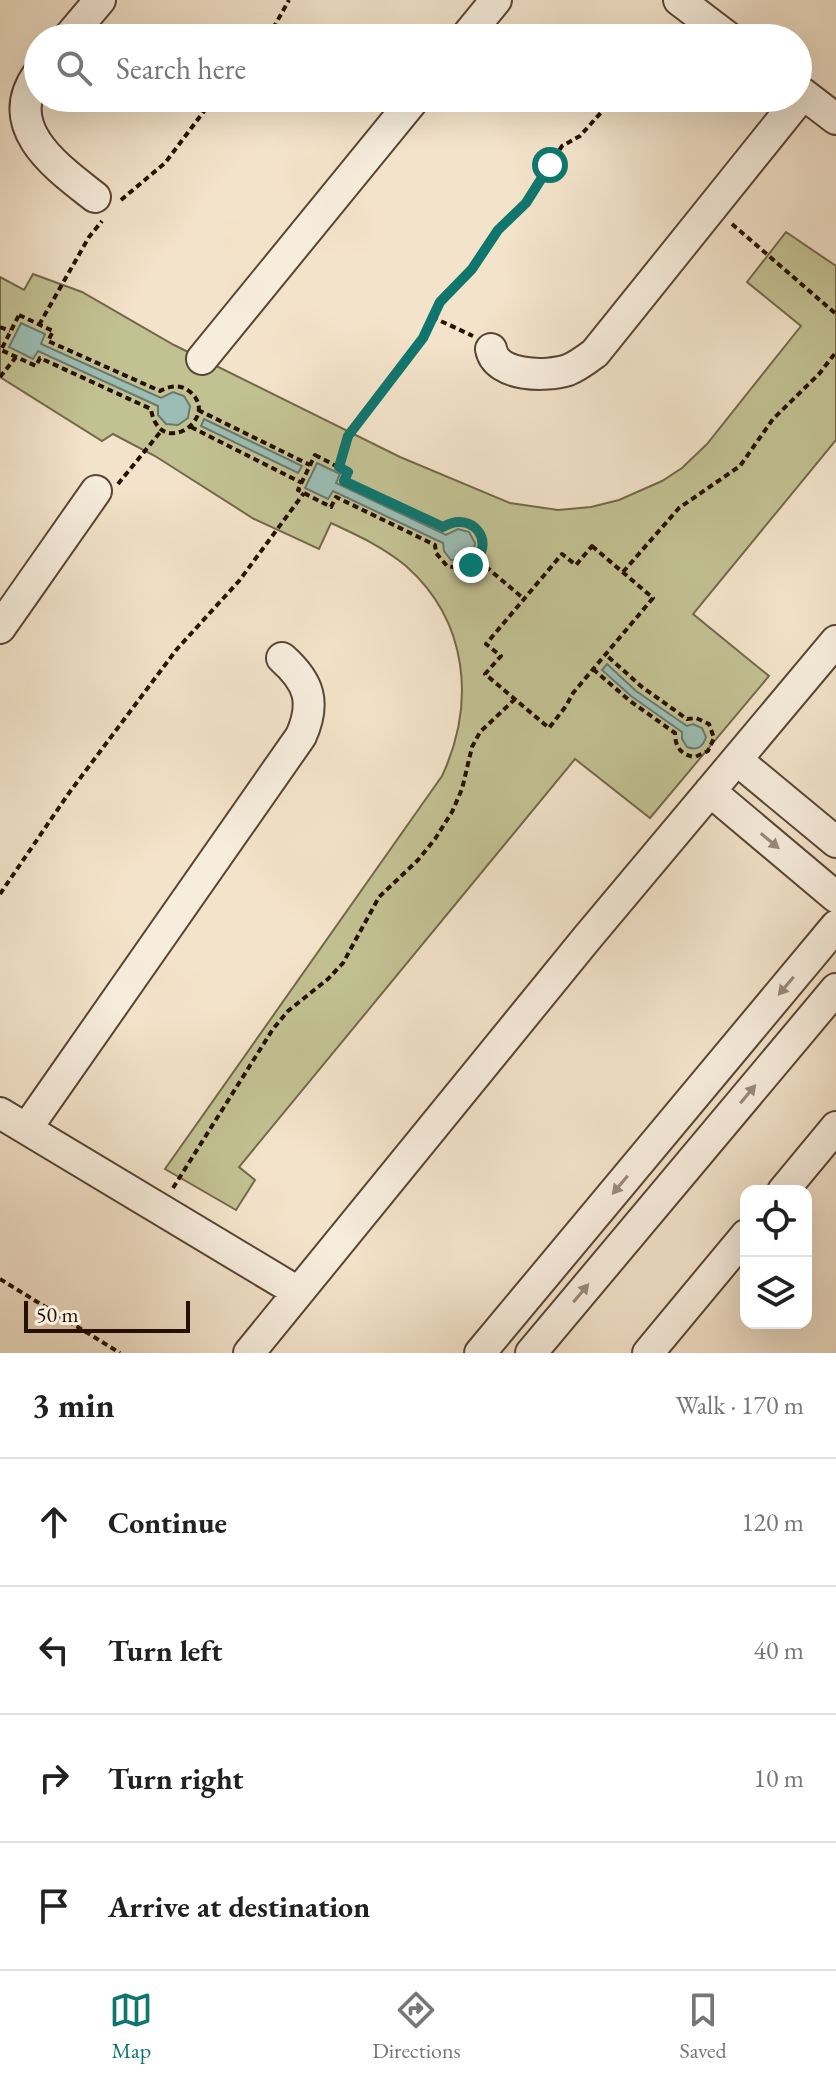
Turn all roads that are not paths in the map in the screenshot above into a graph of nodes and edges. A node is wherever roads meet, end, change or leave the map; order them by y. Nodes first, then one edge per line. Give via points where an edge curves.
1 (100, 0) edge
2 (496, 0) edge
3 (679, 0) edge
4 (80, 24) edge
5 (476, 24) edge
6 (711, 24) edge
7 (812, 101) edge
8 (24, 112) edge
9 (404, 112) edge
10 (785, 112) edge
11 (836, 119) edge
12 (104, 208) road end
13 (491, 349) road end
14 (202, 359) dead end
15 (96, 491) road end
16 (0, 628) edge
17 (836, 641) edge
18 (282, 658) dead end
19 (737, 760) junction
20 (710, 791) junction
21 (836, 842) edge
22 (836, 897) edge
23 (836, 926) edge
24 (836, 989) edge
25 (0, 1113) edge
26 (836, 1127) edge
27 (27, 1128) junction
28 (788, 1185) edge
29 (740, 1242) edge
30 (298, 1292) junction
31 (249, 1353) edge
32 (480, 1353) edge
33 (531, 1353) edge
34 (648, 1353) edge

1 - 4 street
2 - 5 street
3 - 6 street
7 - 11 street
8 - 12 street via 31,141 45,158
9 - 14 street
10 - 13 street via 607,342 582,363 555,372 518,370 501,365
15 - 16 street
17 - 19 street
18 - 27 street via 306,686 310,703 301,736
19 - 20 street
19 - 21 street
20 -> 22 street
20 - 30 street
23 -> 32 street
33 -> 24 street
25 - 27 street
26 - 28 street
27 - 30 street
29 - 34 street
30 - 31 street

